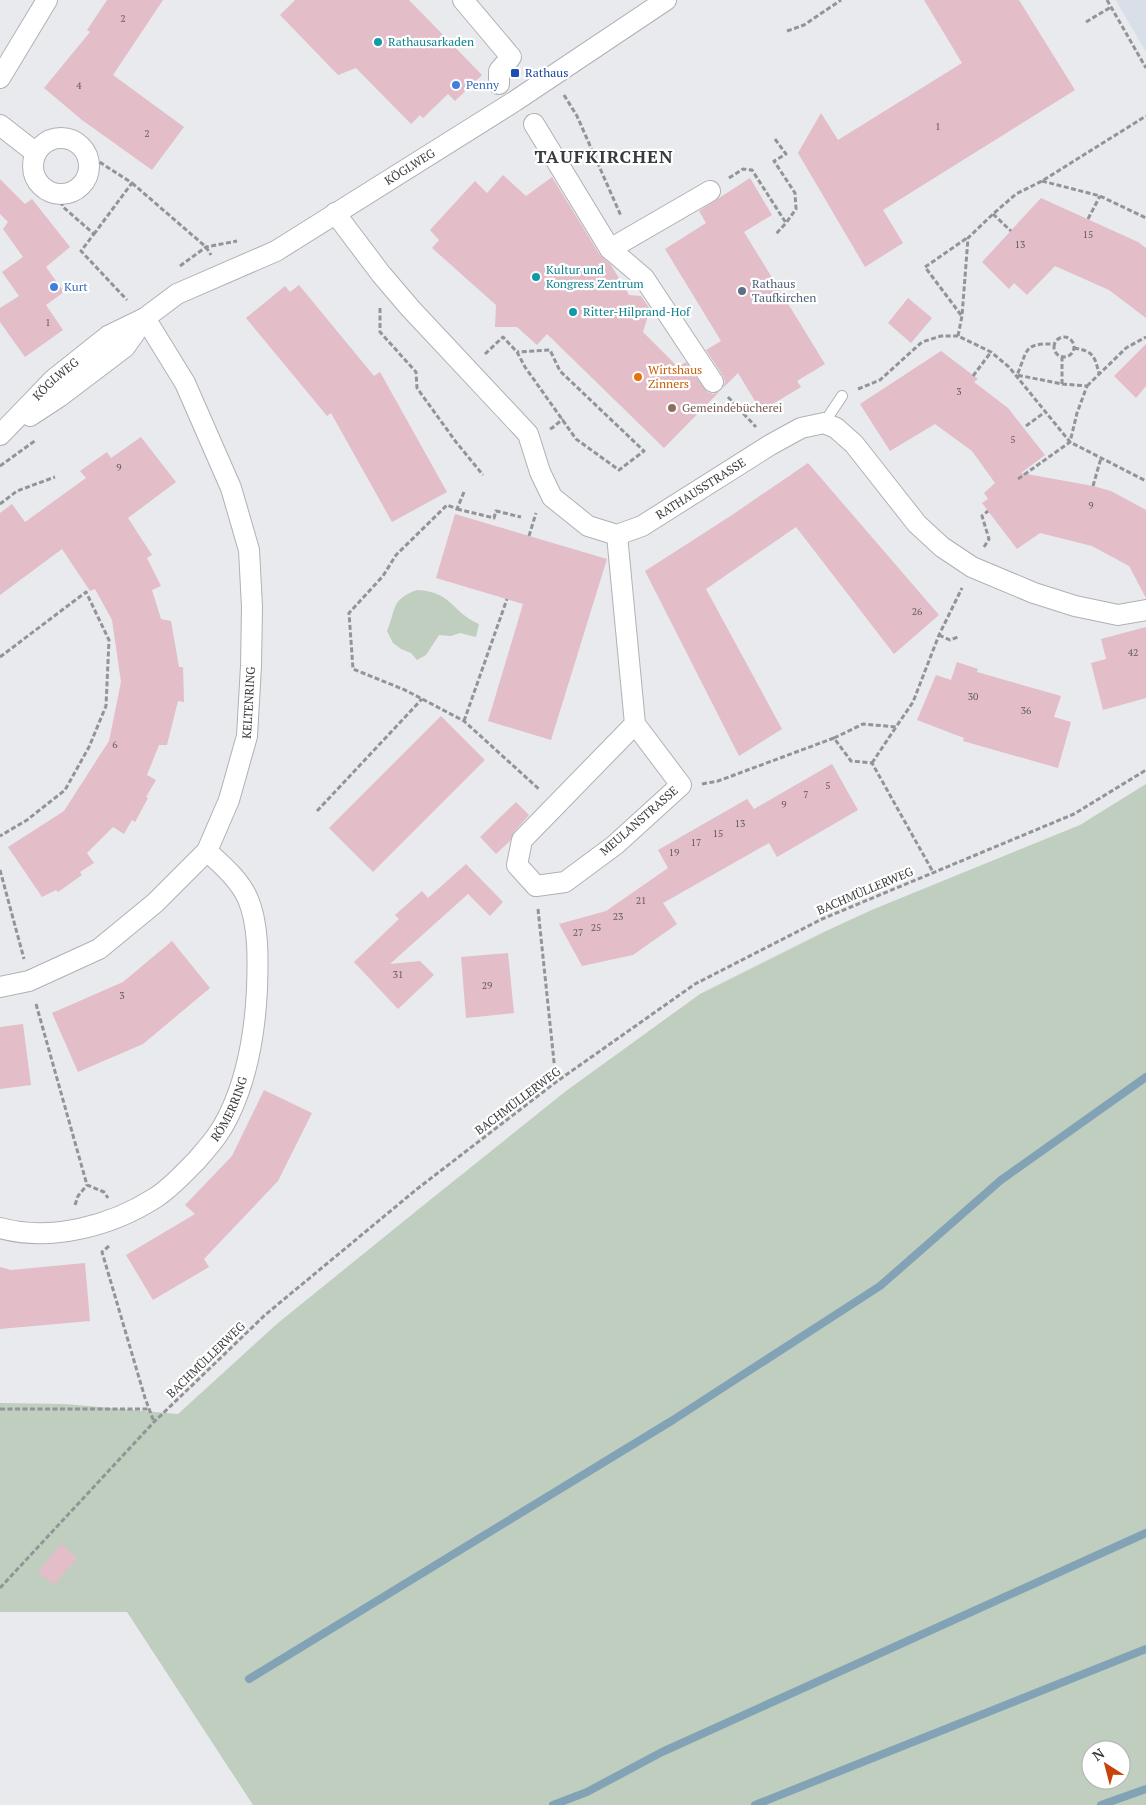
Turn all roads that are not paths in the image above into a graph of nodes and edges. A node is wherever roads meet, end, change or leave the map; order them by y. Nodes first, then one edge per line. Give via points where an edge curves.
1 (47, 0) edge
2 (463, 0) edge
3 (666, 0) edge
4 (0, 78) edge
5 (499, 84) dead end
6 (534, 124) dead end
7 (0, 125) edge
8 (36, 153) junction
9 (716, 187) road end
10 (335, 213) junction
11 (627, 230) junction
12 (610, 249) junction
13 (644, 278) junction
14 (145, 318) junction
15 (713, 382) road end
16 (842, 396) road end
17 (824, 423) junction
18 (618, 535) junction
19 (1146, 610) edge
20 (635, 724) junction
21 (207, 851) junction
22 (0, 987) edge
23 (0, 1228) edge

1 - 4 street
2 - 5 street via 511,56 499,71
3 - 10 street, KÖGLWEG via 515,101
6 - 12 street
7 - 8 street
8 - 8 street via 33,171 36,180 49,192 58,194 75,190 87,178 87,154 75,141 57,138 41,146
9 - 11 street
10 - 14 street, KÖGLWEG via 276,251 177,294
10 - 18 street via 410,308 528,434 552,497 588,526
11 - 12 street
11 - 13 street
12 - 13 street
13 - 15 street
14 - 14 street, KÖGLWEG via 108,336 54,379 0,436 125,347
14 - 21 street, KELTENRING via 185,383 231,488 249,550 252,608 247,736 229,800
16 - 17 lane
17 - 18 street, RATHAUSSTRASSE via 802,428 770,445 642,526
17 - 19 street via 836,428 854,444 917,524 942,547 972,567 1075,606 1118,615
18 - 20 street
20 - 20 street, MEULANSTRASSE via 680,785 615,845 564,882 536,886 516,865 522,840
21 - 22 street, KELTENRING via 156,903 99,949 29,981
21 - 23 street, RÖMERRING via 234,876 248,900 257,954 252,1033 239,1091 218,1136 180,1178 156,1198 114,1219 78,1229 45,1233

